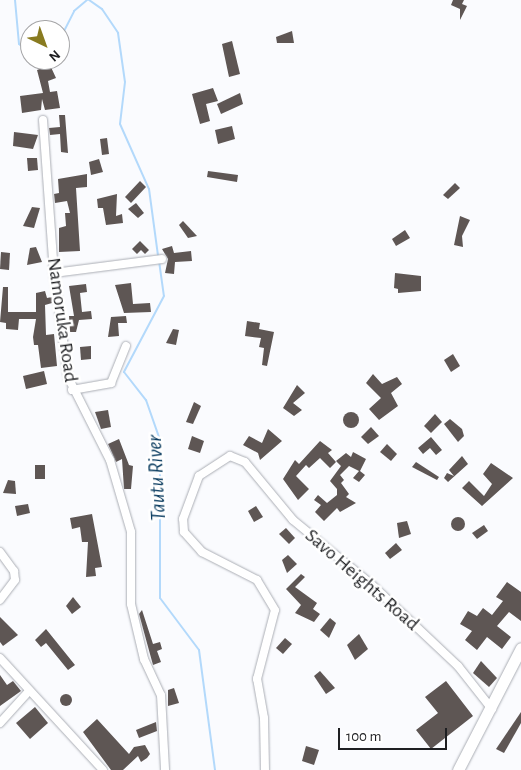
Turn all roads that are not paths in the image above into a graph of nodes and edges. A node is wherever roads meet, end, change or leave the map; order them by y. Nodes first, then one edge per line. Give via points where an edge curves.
1 (43, 120) dead end
2 (162, 259) dead end
3 (54, 274) junction
4 (126, 346) dead end
5 (72, 390) junction
6 (0, 552) edge
7 (0, 600) edge
8 (521, 648) edge
9 (0, 658) edge
10 (29, 692) junction
11 (492, 709) junction
12 (0, 723) edge
13 (103, 770) edge
14 (165, 770) edge
15 (265, 770) edge
16 (458, 770) edge

1 - 3 street, Namoruka Road
2 - 3 street
3 - 5 street, Namoruka Road
4 - 5 street via 111,383
5 - 14 street, Namoruka Road via 110,460 131,532 130,604 144,659 161,695
6 - 7 street via 14,571 15,580
8 - 11 main road
9 - 10 street
10 - 12 street
10 - 13 street
11 - 15 street, Savo Heights Road via 458,666 371,584 300,526 245,462 230,456 199,476 183,519 184,532 202,552 257,580 275,610 257,679 264,718
11 - 16 main road

